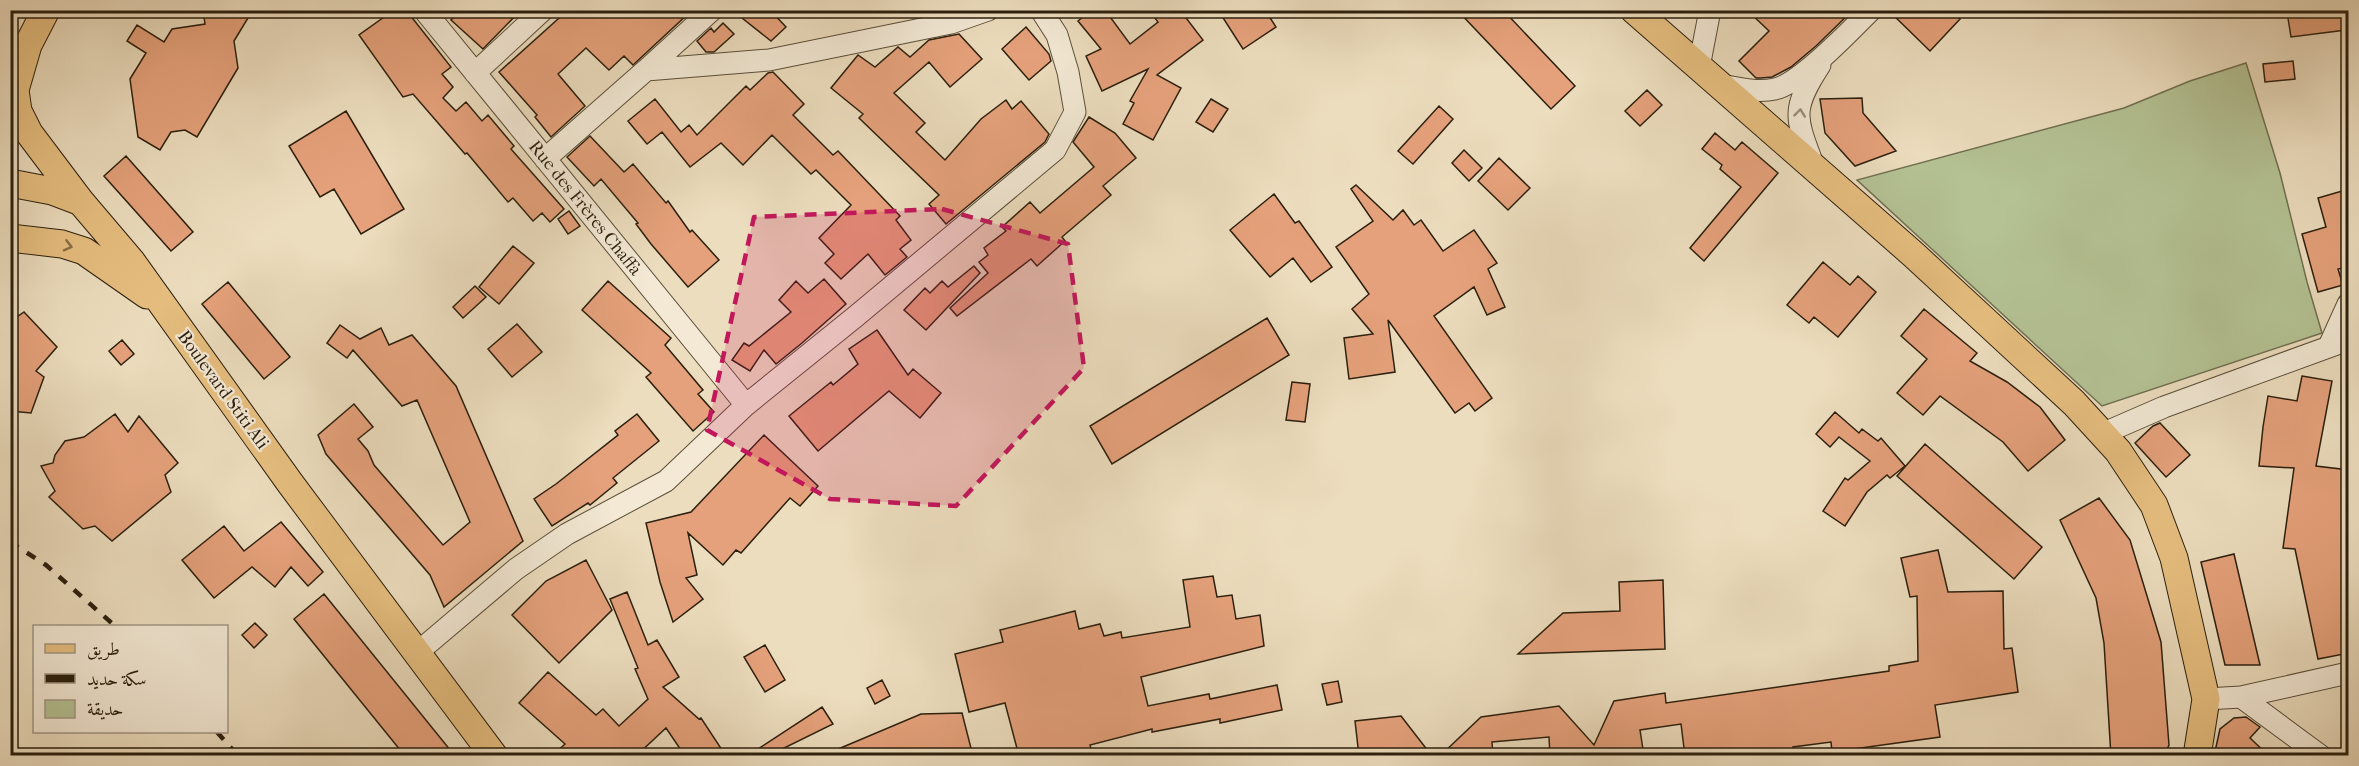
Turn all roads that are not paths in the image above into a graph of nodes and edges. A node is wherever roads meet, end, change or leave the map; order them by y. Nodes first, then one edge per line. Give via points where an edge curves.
1 (46, 10) edge
2 (424, 10) edge
3 (543, 10) edge
4 (712, 10) edge
5 (988, 10) edge
6 (1041, 10) edge
7 (1634, 10) edge
8 (1710, 10) edge
9 (1871, 10) edge
10 (1832, 47) junction
11 (646, 70) junction
12 (475, 73) junction
13 (1710, 76) junction
14 (545, 159) junction
15 (1815, 168) junction
16 (10, 183) edge
17 (81, 202) junction
18 (10, 238) edge
19 (2349, 304) edge
20 (162, 305) junction
21 (2339, 343) edge
22 (746, 405) junction
23 (2102, 434) junction
24 (418, 652) junction
25 (2349, 673) edge
26 (2241, 697) junction
27 (2206, 699) junction
28 (494, 756) edge
29 (2197, 756) edge
30 (2321, 756) edge

1 - 17 main road, Boulevard Stiti Ali via 28,45 15,90 18,111 29,133
2 - 12 street, Rue des Frères Chaffa
3 - 12 street
4 - 11 street
5 - 11 street via 951,23 770,60
6 - 22 street via 1057,35 1074,112 1055,150
7 - 13 main road
8 - 13 street
9 - 10 street
10 - 13 street via 1778,89 1760,91
15 -> 10 street via 1798,116 1805,89
11 - 14 street
12 - 14 street, Rue des Frères Chaffa
13 - 15 main road
14 - 22 street, Rue des Frères Chaffa
15 - 23 main road via 2074,403
16 - 17 main road via 52,191
17 - 20 main road, Boulevard Stiti Ali
18 -> 20 main road via 84,250
19 - 21 street
20 - 24 main road, Boulevard Stiti Ali
21 - 23 street
22 - 24 street via 666,481 567,534 516,569
23 - 27 main road via 2154,505 2174,558
24 - 28 main road, Boulevard Stiti Ali
25 - 26 street
26 - 27 street
26 - 30 street
27 - 29 main road

